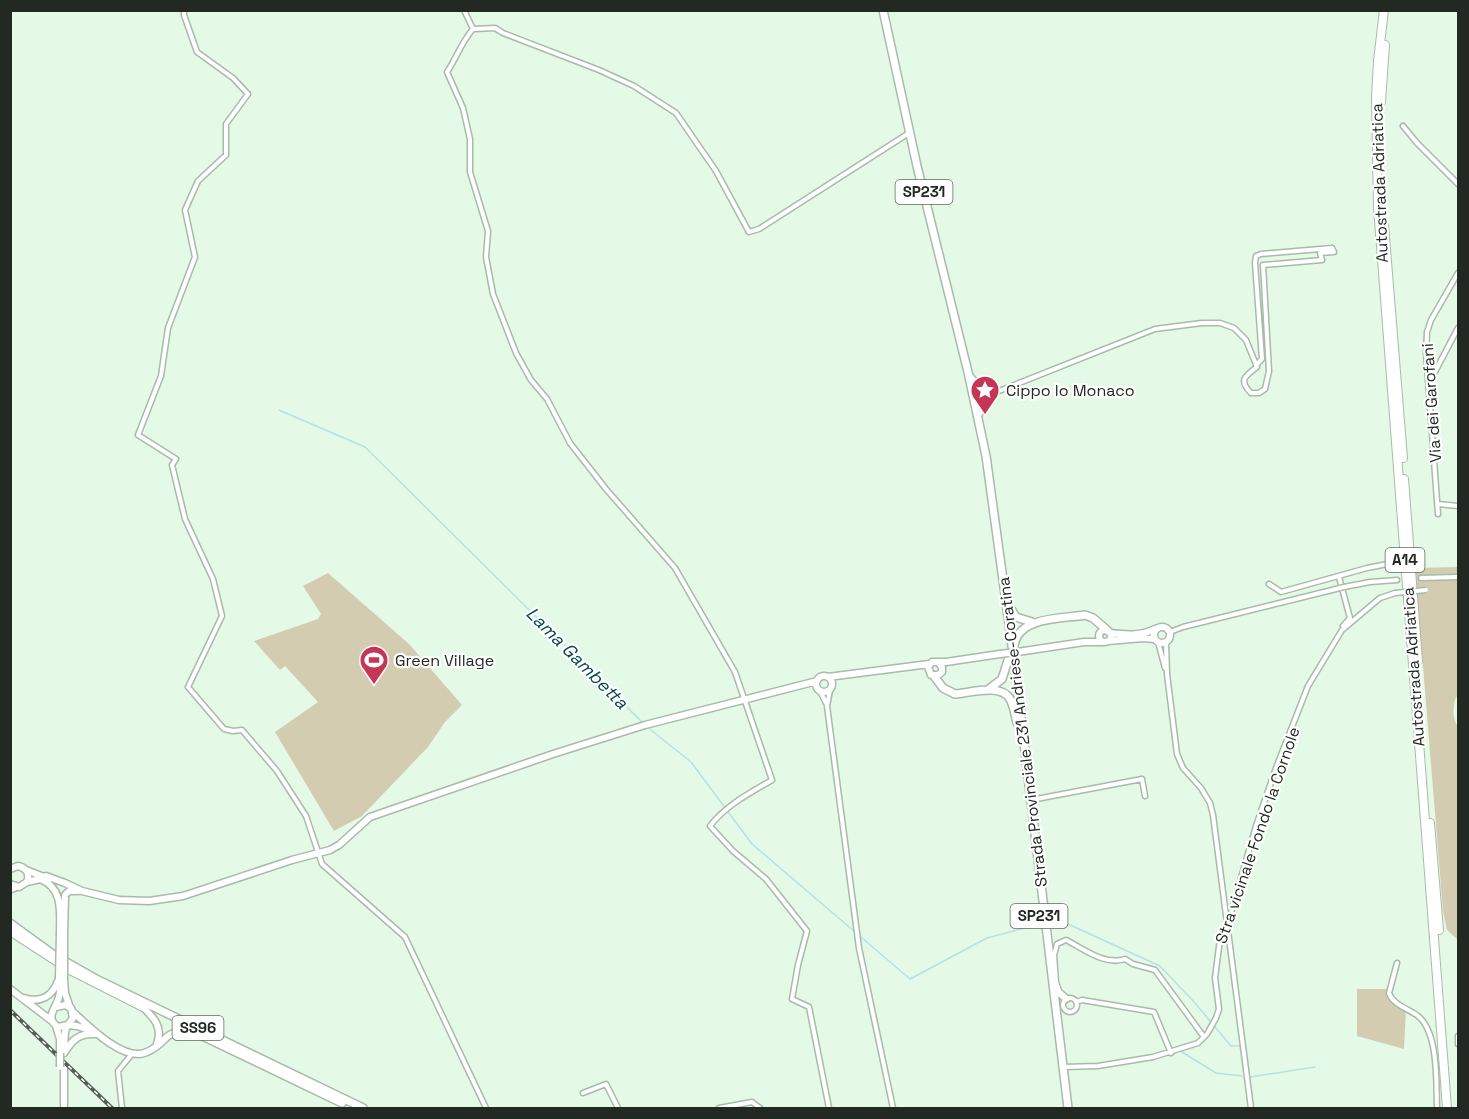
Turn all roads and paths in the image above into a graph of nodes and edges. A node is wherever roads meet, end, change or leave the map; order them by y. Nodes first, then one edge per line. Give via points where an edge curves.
1 (184, 10) edge
2 (464, 10) edge
3 (883, 10) edge
4 (1386, 10) edge
5 (473, 29) junction
6 (1403, 126) dead end
7 (910, 133) junction
8 (1458, 184) edge
9 (1458, 273) edge
10 (1458, 328) edge
11 (1257, 364) junction
12 (968, 372) junction
13 (1429, 383) junction
14 (992, 391) junction
15 (999, 391) junction
16 (989, 398) junction
17 (974, 399) junction
18 (978, 419) junction
19 (980, 428) junction
20 (1438, 504) junction
21 (1458, 506) edge
22 (1438, 514) dead end
23 (1398, 562) dead end
24 (1338, 577) junction
25 (1458, 577) edge
26 (1421, 578) dead end
27 (1397, 579) dead end
28 (1269, 584) dead end
29 (1426, 590) dead end
30 (1006, 597) junction
31 (1096, 621) junction
32 (1035, 622) junction
33 (1156, 629) junction
34 (1342, 630) junction
35 (1109, 632) junction
36 (1170, 632) junction
37 (1102, 638) junction
38 (1156, 641) junction
39 (1166, 642) junction
40 (1012, 658) junction
41 (959, 660) junction
42 (938, 662) junction
43 (930, 664) junction
44 (909, 666) junction
45 (935, 674) junction
46 (1167, 674) junction
47 (845, 675) junction
48 (828, 677) junction
49 (819, 687) junction
50 (831, 688) junction
51 (985, 691) junction
52 (745, 700) junction
53 (827, 706) junction
54 (1017, 723) junction
55 (1145, 796) dead end
56 (1031, 800) junction
57 (319, 854) junction
58 (11, 868) edge
59 (26, 870) junction
60 (46, 876) junction
61 (27, 882) junction
62 (12, 887) edge
63 (82, 891) junction
64 (64, 908) junction
65 (1228, 923) junction
66 (10, 924) edge
67 (10, 932) edge
68 (62, 934) junction
69 (35, 943) joint
70 (1397, 963) dead end
71 (1050, 974) junction
72 (62, 978) junction
73 (10, 989) edge
74 (21, 997) junction
75 (1067, 1000) junction
76 (1076, 1002) junction
77 (34, 1006) junction
78 (55, 1007) junction
79 (143, 1007) junction
80 (72, 1010) junction
81 (1067, 1011) junction
82 (54, 1023) junction
83 (68, 1026) junction
84 (98, 1034) junction
85 (203, 1036) junction
86 (1458, 1036) edge
87 (1204, 1037) junction
88 (157, 1044) junction
89 (1458, 1044) edge
90 (1059, 1049) junction
91 (62, 1053) junction
92 (1171, 1053) junction
93 (132, 1054) junction
94 (1062, 1067) junction
95 (583, 1093) dead end
96 (731, 1107) edge
97 (62, 1108) edge
98 (122, 1108) edge
99 (352, 1108) edge
100 (363, 1108) edge
101 (486, 1108) edge
102 (618, 1108) edge
103 (719, 1108) edge
104 (760, 1108) edge
105 (829, 1108) edge
106 (893, 1108) edge
107 (1065, 1108) edge
108 (1251, 1108) edge
109 (1437, 1108) edge
110 (1447, 1108) edge
111 (1452, 1108) edge

1 - 57 street via 197,52 248,94 226,124 226,155 198,181 185,210 195,257 168,328 161,376 138,435 176,459 172,465 185,519 213,579 222,616 188,687 224,729 242,730 277,771 310,824
2 - 5 street
3 - 7 main road, Strada Provinciale 231 Andriese-Coratina / SP231
4 - 110 highway, Autostrada Adriatica / A14 via 1376,97 1378,207
4 - 111 highway, Autostrada Adriatica / A14 via 1381,105 1383,205
5 - 7 street via 495,28 599,70 634,86 676,113 716,171 749,232
5 - 52 street via 447,72 464,108 470,172 488,231 486,257 493,294 516,352 570,443 675,568 735,672
6 - 8 street
7 - 12 main road, Strada Provinciale 231 Andriese-Coratina / SP231
9 - 13 street, Via dei Garofani via 1427,332
10 - 13 street
11 - 11 street via 1262,359 1256,256 1332,248 1334,252 1320,253 1322,260 1263,265 1268,380 1265,389 1251,393 1244,380
11 - 15 street via 1246,340 1234,328 1202,323 1155,329
12 - 14 street via 978,384
12 - 17 main road, Strada Provinciale 231 Andriese-Coratina / SP231
13 - 20 street, Via dei Garofani
14 - 15 street
14 - 17 street
15 - 16 street
16 - 17 street
16 - 18 street
17 - 18 main road, Strada Provinciale 231 Andriese-Coratina / SP231
18 - 19 main road, Strada Provinciale 231 Andriese-Coratina / SP231
19 - 30 main road, Strada Provinciale 231 Andriese-Coratina / SP231
19 - 40 main road, Strada Provinciale 231 Andriese-Coratina / SP231
20 - 21 street
20 - 22 street, Via dei Garofani
23 - 24 street
24 - 28 street via 1281,592
24 - 34 street via 1350,618
25 - 26 street
27 - 36 street via 1342,588
29 - 34 street, Stra vicinale Fondo la Cornole, bridge via 1380,598
30 - 32 main road via 1016,617
30 - 40 main road, Strada Provinciale 231 Andriese-Coratina / SP231
31 - 32 main road via 1085,615
31 - 35 main road
31 - 37 main road
32 - 40 main road via 1018,633
33 - 35 main road via 1124,635
33 - 36 main road via 1164,627
33 - 38 main road
34 - 65 street, Stra vicinale Fondo la Cornole via 1308,686 1276,768
35 - 37 main road via 1102,630
35 - 37 main road via 1111,638
36 - 39 main road
37 - 38 main road
37 - 41 main road, bridge
38 - 39 main road
38 - 46 street
39 - 46 street
40 - 51 main road via 1002,680
40 - 54 main road, Strada Provinciale 231 Andriese-Coratina / SP231
40 - 56 main road, Strada Provinciale 231 Andriese-Coratina / SP231
41 - 42 main road
41 - 45 main road
42 - 43 main road
42 - 45 main road
43 - 44 main road
43 - 45 main road via 927,670
44 - 45 main road
44 - 47 main road
45 - 51 main road via 943,688 955,694
46 - 65 street via 1177,754 1183,768 1206,795 1214,816
47 - 48 main road
47 - 50 main road
48 - 49 main road via 820,677
48 - 50 main road
49 - 50 main road via 825,692
49 - 52 main road via 803,686
49 - 53 street
50 - 53 street
51 - 54 main road via 1008,696
52 - 57 main road via 611,735 369,818 337,847
52 - 105 street via 772,780 746,794 710,826 766,879 807,931 792,999 809,1007
53 - 106 street via 859,948
54 - 107 main road, Strada Provinciale 231 Andriese-Coratina / SP231 via 1053,1038
55 - 56 street via 1142,779
56 - 71 main road, Strada Provinciale 231 Andriese-Coratina / SP231
57 - 63 main road via 172,899 129,901
57 - 101 street via 322,864 405,937
58 - 59 main road
59 - 60 main road
59 - 61 main road
60 - 63 main road
60 - 64 main road via 58,888
61 - 62 main road
61 - 68 main road via 44,880 56,891
63 - 64 main road via 67,893
64 - 68 main road
65 - 87 street, Stra vicinale Fondo la Cornole via 1216,959 1219,1009
65 - 108 street
66 - 69 highway
67 - 79 highway via 70,970
68 - 72 main road, bridge
69 - 100 main road, SS96 via 98,980
70 - 109 street via 1389,993 1394,1001 1420,1018 1427,1030 1434,1056
71 - 75 street via 1057,994
71 - 90 main road, Strada Provinciale 231 Andriese-Coratina / SP231
72 - 74 main road via 44,999
72 - 78 main road
72 - 80 main road
73 - 74 main road
74 - 77 main road
75 - 76 street
75 - 81 street
75 - 87 street via 1057,988 1054,963 1057,944 1066,940 1106,960 1125,959 1155,970
76 - 81 street via 1076,1009
76 - 92 street via 1154,1012
77 - 78 main road
77 - 82 main road
78 - 80 main road via 62,1005
78 - 82 main road via 51,1015
79 - 85 main road, SS96
79 - 88 main road via 160,1030
80 - 83 main road
80 - 84 main road
81 - 90 street via 1060,1019
82 - 83 main road
82 - 91 main road
83 - 84 main road
83 - 91 main road
84 - 91 main road via 77,1036
84 - 93 main road
85 - 88 main road via 180,1031
85 - 99 main road, SS96
86 - 89 street
87 - 92 street, Stra vicinale Fondo la Cornole
88 - 93 main road via 145,1053
90 - 94 main road, Strada Provinciale 231 Andriese-Coratina / SP231
91 - 97 main road, bridge
92 - 94 street, Stra vicinale Fondo la Cornole via 1098,1066
93 - 98 street via 118,1071
94 - 107 main road, Strada Provinciale 231 Andriese-Coratina / SP231
95 - 102 street via 606,1084
96 - 103 street
96 - 104 street via 753,1102

